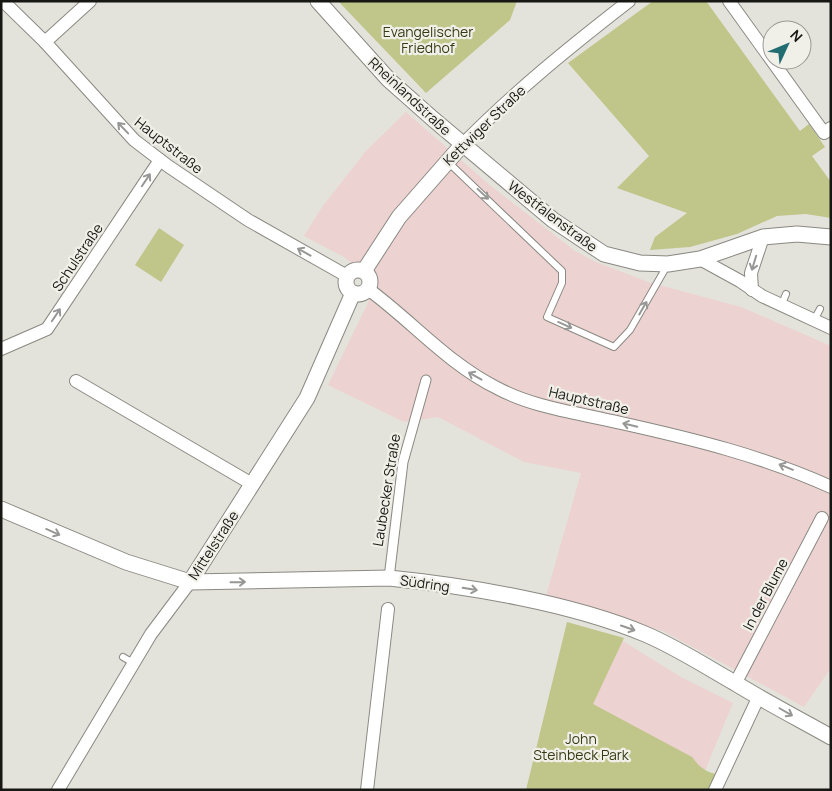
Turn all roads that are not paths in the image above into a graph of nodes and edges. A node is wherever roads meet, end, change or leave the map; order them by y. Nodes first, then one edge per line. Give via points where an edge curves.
1 (3, 1) edge
2 (90, 1) edge
3 (318, 1) edge
4 (629, 1) edge
5 (729, 1) edge
6 (44, 42) junction
7 (827, 130) edge
8 (463, 144) junction
9 (160, 160) junction
10 (447, 161) junction
11 (763, 237) junction
12 (831, 237) edge
13 (700, 259) junction
14 (668, 264) junction
15 (364, 271) junction
16 (347, 276) junction
17 (368, 289) junction
18 (752, 290) junction
19 (353, 293) junction
20 (831, 328) edge
21 (1, 349) edge
22 (426, 380) dead end
23 (76, 381) dead end
24 (252, 484) junction
25 (831, 487) edge
26 (1, 509) edge
27 (822, 518) dead end
28 (389, 578) junction
29 (190, 582) junction
30 (388, 609) dead end
31 (123, 657) dead end
32 (135, 664) junction
33 (735, 684) junction
34 (759, 696) junction
35 (831, 737) edge
36 (58, 790) edge
37 (366, 790) edge
38 (715, 790) edge

1 - 6 street, Hauptstraße
2 - 6 street
3 - 8 street, Rheinlandstraße via 390,80
4 - 8 street, Kettwiger Straße via 549,63
5 - 7 street
9 -> 6 street, Hauptstraße via 134,140
8 - 10 street, Kettwiger Straße
8 - 14 street, Westfalenstraße via 553,220 593,248 622,260
16 -> 9 street, Hauptstraße via 248,220
21 -> 9 street, Schulstraße via 47,329
10 -> 14 lane via 562,272 562,283 547,317 614,347 630,330
10 - 15 street, Kettwiger Straße via 399,217
11 - 12 street, Westfalenstraße via 797,234
11 - 13 street, Westfalenstraße
11 -> 18 street via 751,273
13 - 14 street, Westfalenstraße
13 - 18 street
15 - 16 street via 356,269
15 - 17 street via 369,277
16 - 19 street via 346,284
17 - 19 street via 361,294
25 -> 17 street, Hauptstraße via 734,450 536,403 498,389 456,364
18 - 20 street via 817,315
19 - 24 street, Mittelstraße via 315,383
22 - 28 street, Laubecker Straße via 403,462
23 - 24 street
24 - 29 street, Mittelstraße
26 -> 29 street, Südring via 126,562
27 - 33 street, In der Blume
29 -> 28 street, Südring
28 -> 33 street, Südring via 506,596 592,616 645,633
29 - 32 street, Mittelstraße via 151,634
30 - 37 street
31 - 32 lane
32 - 36 street, Mittelstraße
33 - 34 street, Südring
34 -> 35 street, Südring
34 - 38 street

